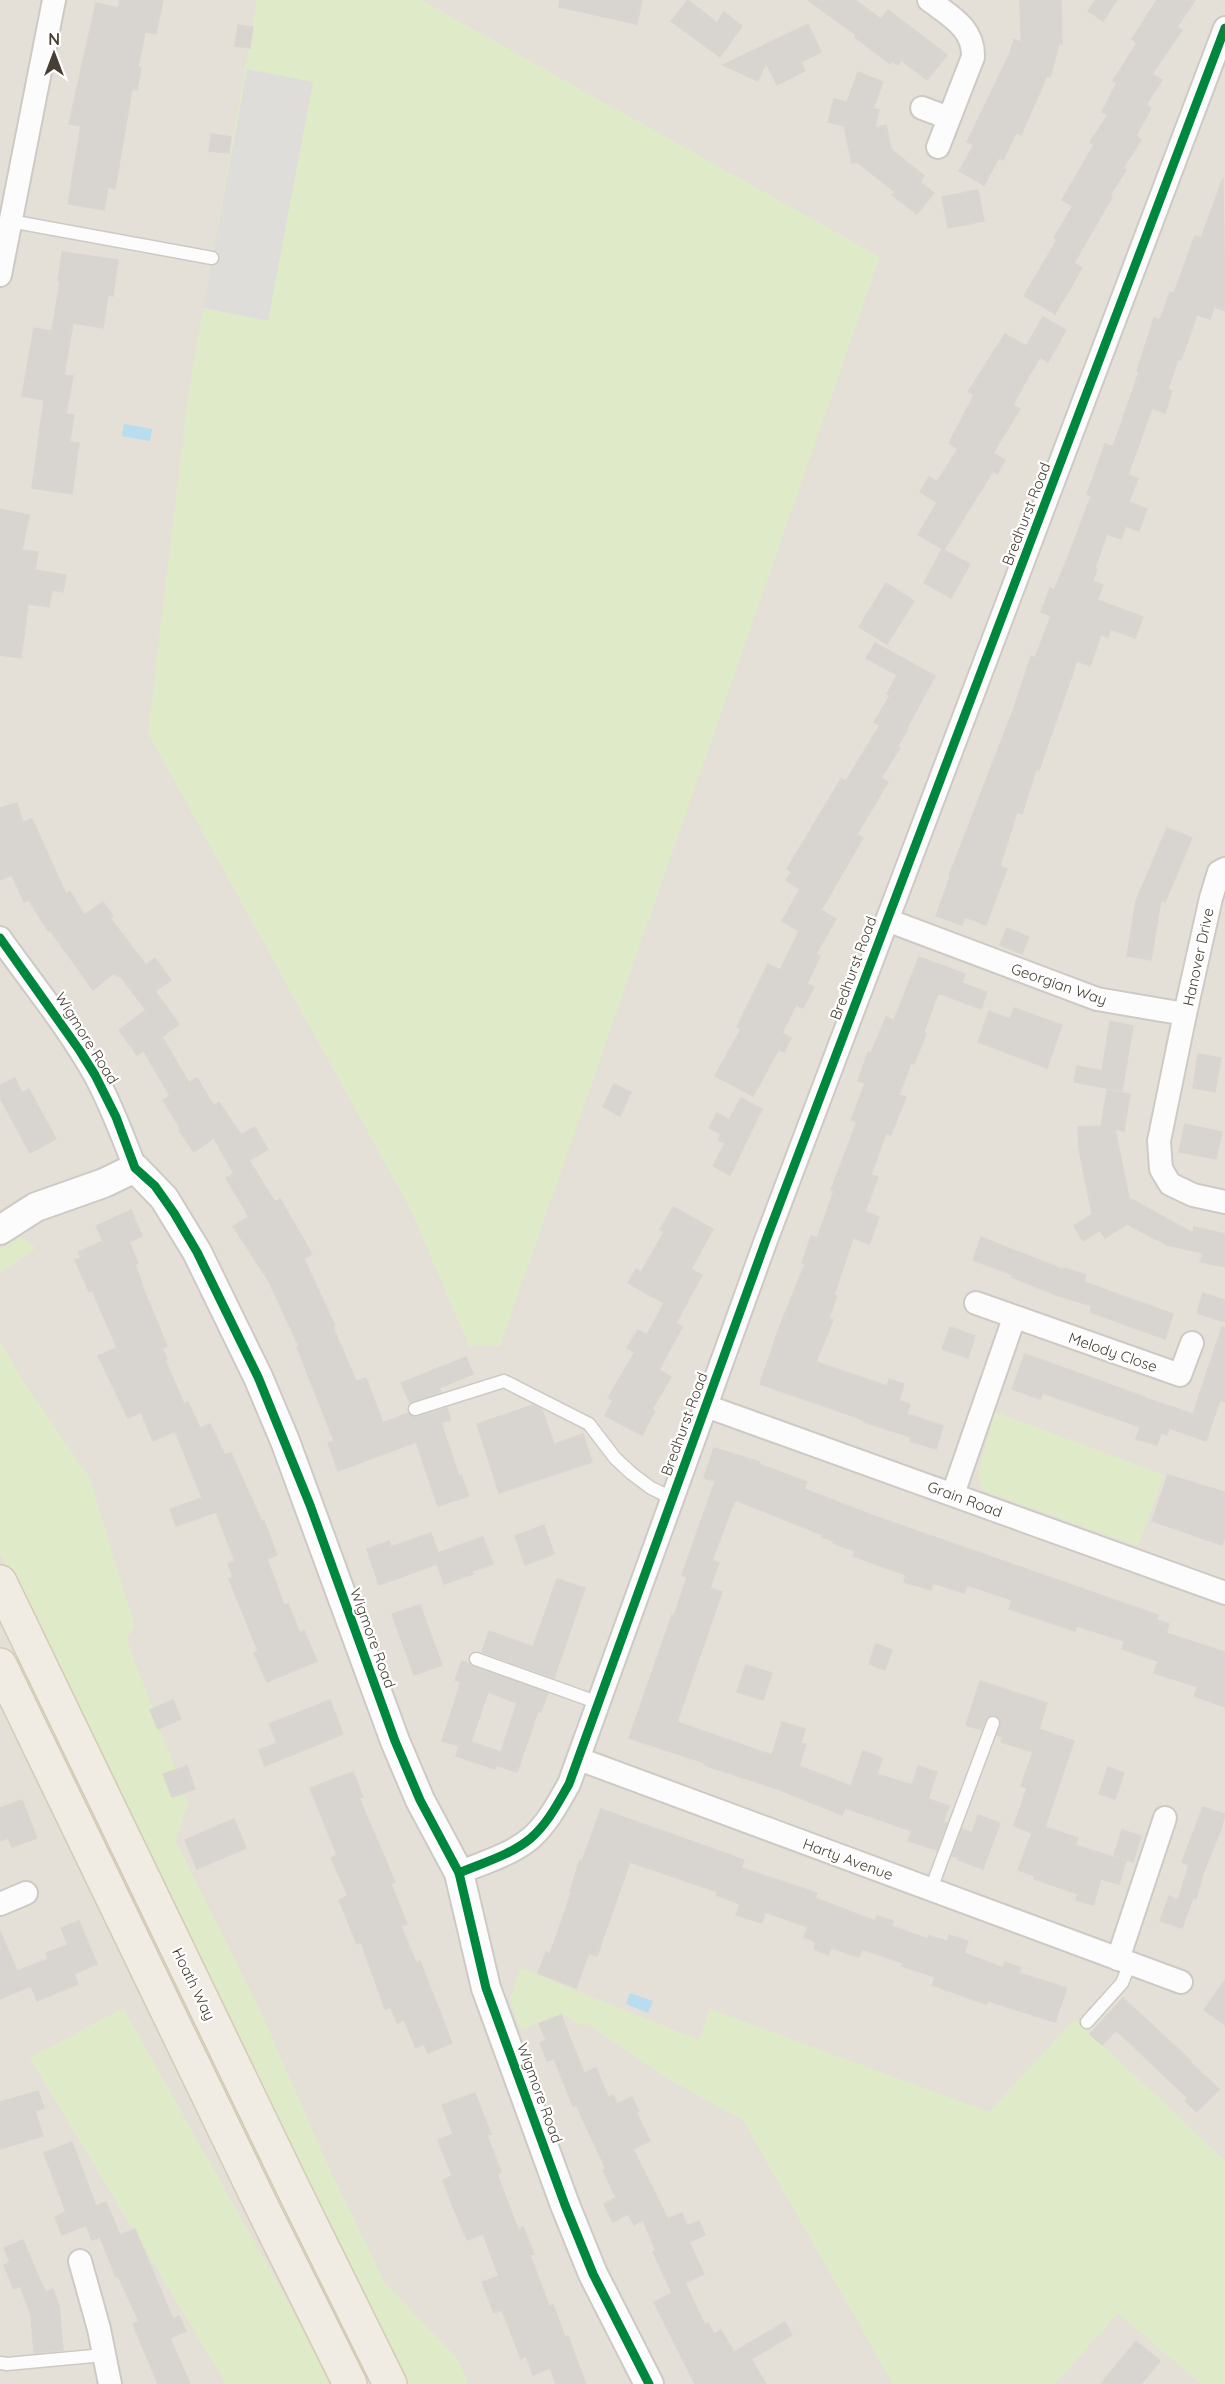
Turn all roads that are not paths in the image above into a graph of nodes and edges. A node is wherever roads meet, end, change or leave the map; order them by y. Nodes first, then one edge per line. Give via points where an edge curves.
1 (54, 0) edge
2 (929, 0) edge
3 (1225, 28) edge
4 (922, 108) dead end
5 (949, 118) junction
6 (938, 147) dead end
7 (10, 221) junction
8 (212, 258) dead end
9 (0, 275) edge
10 (1225, 869) edge
11 (887, 920) junction
12 (0, 938) edge
13 (1185, 1014) junction
14 (135, 1168) junction
15 (1225, 1202) edge
16 (36, 1207) junction
17 (0, 1209) edge
18 (0, 1230) edge
19 (976, 1303) dead end
20 (1014, 1318) junction
21 (1192, 1343) dead end
22 (706, 1406) junction
23 (415, 1409) dead end
24 (953, 1494) junction
25 (672, 1498) junction
26 (0, 1582) edge
27 (1225, 1593) edge
28 (476, 1659) dead end
29 (0, 1665) edge
30 (599, 1703) junction
31 (993, 1723) dead end
32 (579, 1759) junction
33 (1165, 1818) dead end
34 (459, 1873) junction
35 (931, 1889) junction
36 (26, 1893) dead end
37 (0, 1904) edge
38 (1124, 1961) junction
39 (1181, 1982) dead end
40 (1087, 2022) dead end
41 (80, 2261) dead end
42 (104, 2355) junction
43 (0, 2363) edge
44 (110, 2384) edge
45 (350, 2384) edge
46 (390, 2384) edge
47 (649, 2384) edge

1 - 7 street
2 - 5 street via 964,27 973,45 973,57
3 - 11 street, Bredhurst Road
4 - 5 street
5 - 6 street
7 - 8 lane
7 - 9 street
10 - 13 street, Hanover Drive via 1219,872 1210,898
11 - 13 street, Georgian Way via 1097,999
11 - 22 street, Bredhurst Road
12 - 14 street, Wigmore Road via 95,1075
13 - 15 street via 1159,1140 1161,1169 1170,1184 1193,1195
14 - 16 street via 104,1184
14 - 34 street, Wigmore Road via 174,1213 197,1252 258,1377 310,1505 395,1741 420,1800
16 - 17 street
16 - 18 street
19 - 20 street, Melody Close
20 - 21 street, Melody Close via 1180,1375
20 - 24 street
22 - 24 street, Grain Road
22 - 25 street, Bredhurst Road
23 - 25 lane via 504,1381 589,1424 631,1473
24 - 27 street, Grain Road
25 - 30 street, Bredhurst Road
26 - 46 main road, Hoath Way
28 - 30 lane
29 - 45 main road
30 - 32 street, Bredhurst Road
31 - 35 lane
32 - 34 street, Bredhurst Road via 552,1815 531,1838
32 - 35 street, Harty Avenue
33 - 38 street
34 - 47 street, Wigmore Road via 486,1989 541,2140 593,2274
35 - 38 street, Harty Avenue
36 - 37 street
38 - 39 street, Harty Avenue
38 - 40 lane via 1122,1983
41 - 42 street
42 - 43 lane
42 - 44 street

